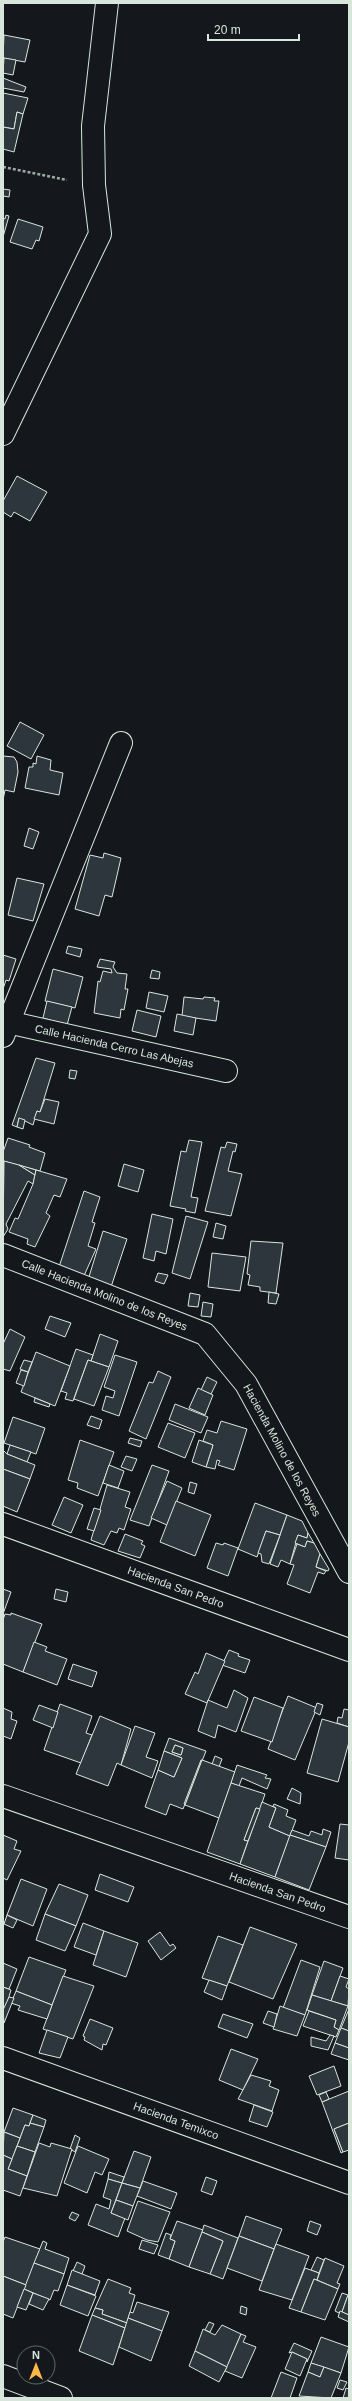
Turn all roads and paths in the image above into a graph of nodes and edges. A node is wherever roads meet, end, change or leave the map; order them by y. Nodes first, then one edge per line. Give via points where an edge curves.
1 (107, 3) edge
2 (3, 168) edge
3 (94, 185) junction
4 (6, 426) edge
5 (121, 743) dead end
6 (5, 1026) edge
7 (226, 1071) dead end
8 (3, 1255) edge
9 (205, 1334) joint
10 (3, 1524) edge
11 (349, 1572) edge
12 (349, 1650) edge
13 (3, 1796) edge
14 (349, 1917) edge
15 (3, 2058) edge
16 (349, 2183) edge
17 (3, 2376) edge
18 (61, 2398) edge

1 - 3 street via 93,126
2 - 3 path
3 - 4 street via 100,234
5 - 6 street
6 - 7 street, Calle Hacienda Cerro Las Abejas
8 - 9 street, Calle Hacienda Molino de los Reyes
9 - 11 street, Hacienda Molino de los Reyes via 246,1384
10 - 12 street, Hacienda San Pedro
13 - 14 street, Hacienda San Pedro
15 - 16 street, Hacienda Temixco
17 - 18 street

